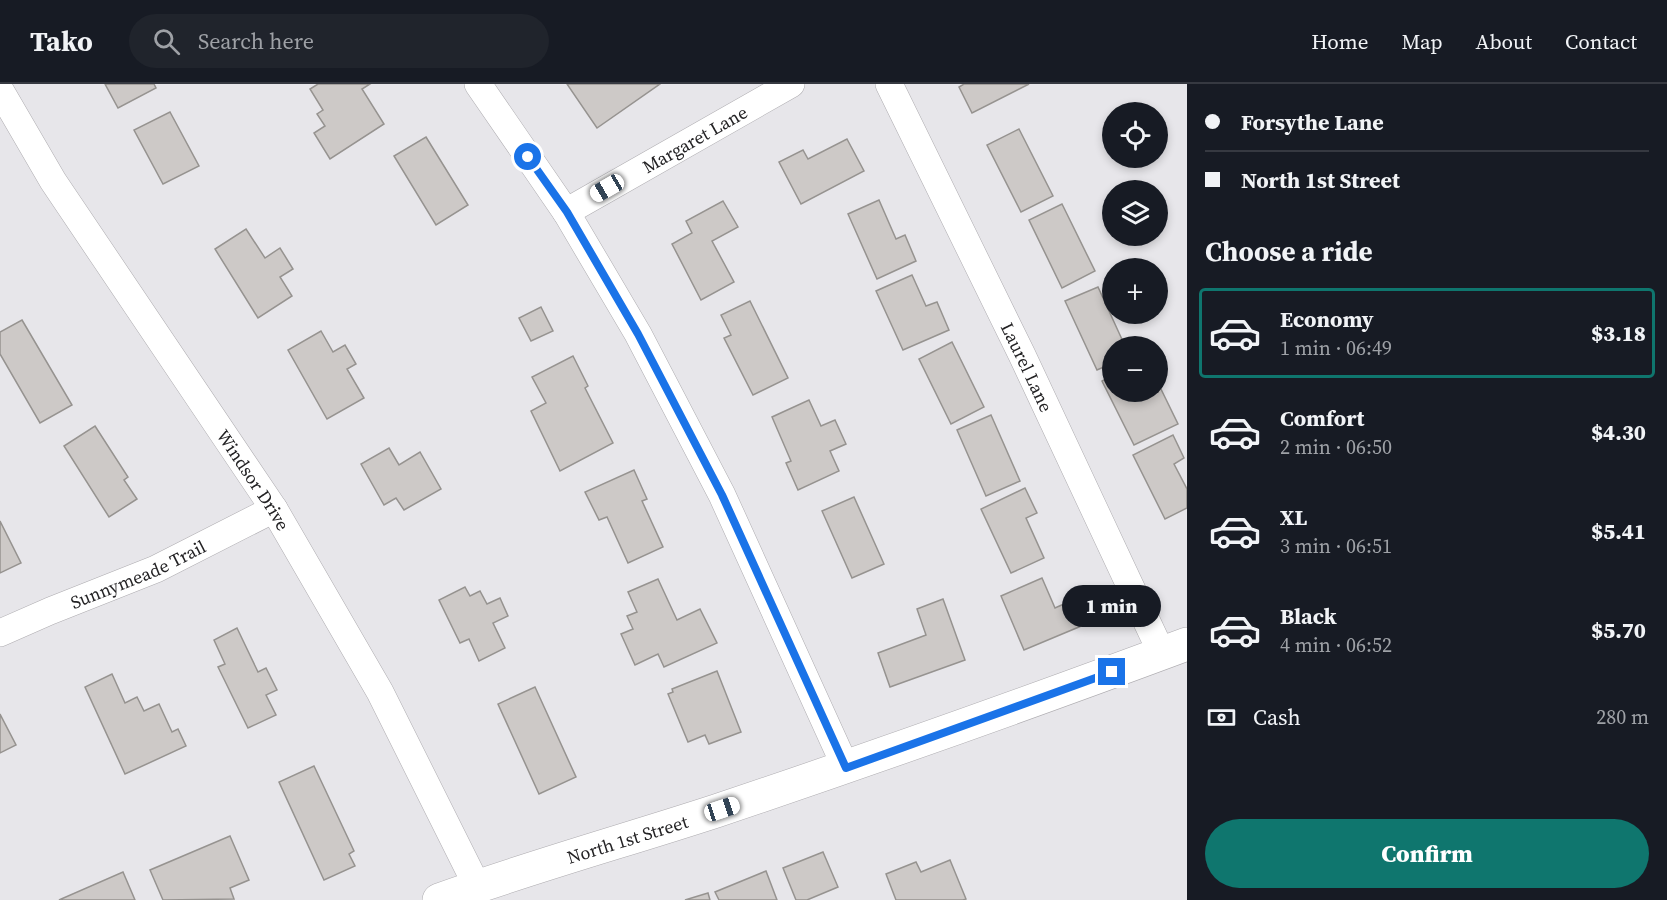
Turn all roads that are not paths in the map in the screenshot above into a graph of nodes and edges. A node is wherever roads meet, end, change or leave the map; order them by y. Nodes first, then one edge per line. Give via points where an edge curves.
1 (478, 84) edge
2 (791, 84) edge
3 (889, 84) edge
4 (0, 90) edge
5 (567, 212) junction
6 (274, 509) junction
7 (0, 633) edge
8 (1174, 649) edge
9 (846, 768) junction
10 (477, 886) junction
11 (439, 900) edge

1 - 5 street
2 - 5 street, Margaret Lane
3 - 8 street, Laurel Lane via 1022,355
4 - 6 street, Windsor Drive via 53,181
5 - 9 street via 638,334 722,495
6 - 7 street, Sunnymeade Trail via 156,569
6 - 10 street, Windsor Drive via 380,692
8 - 9 street, North 1st Street
9 - 10 street, North 1st Street
10 - 11 street, North 1st Street

